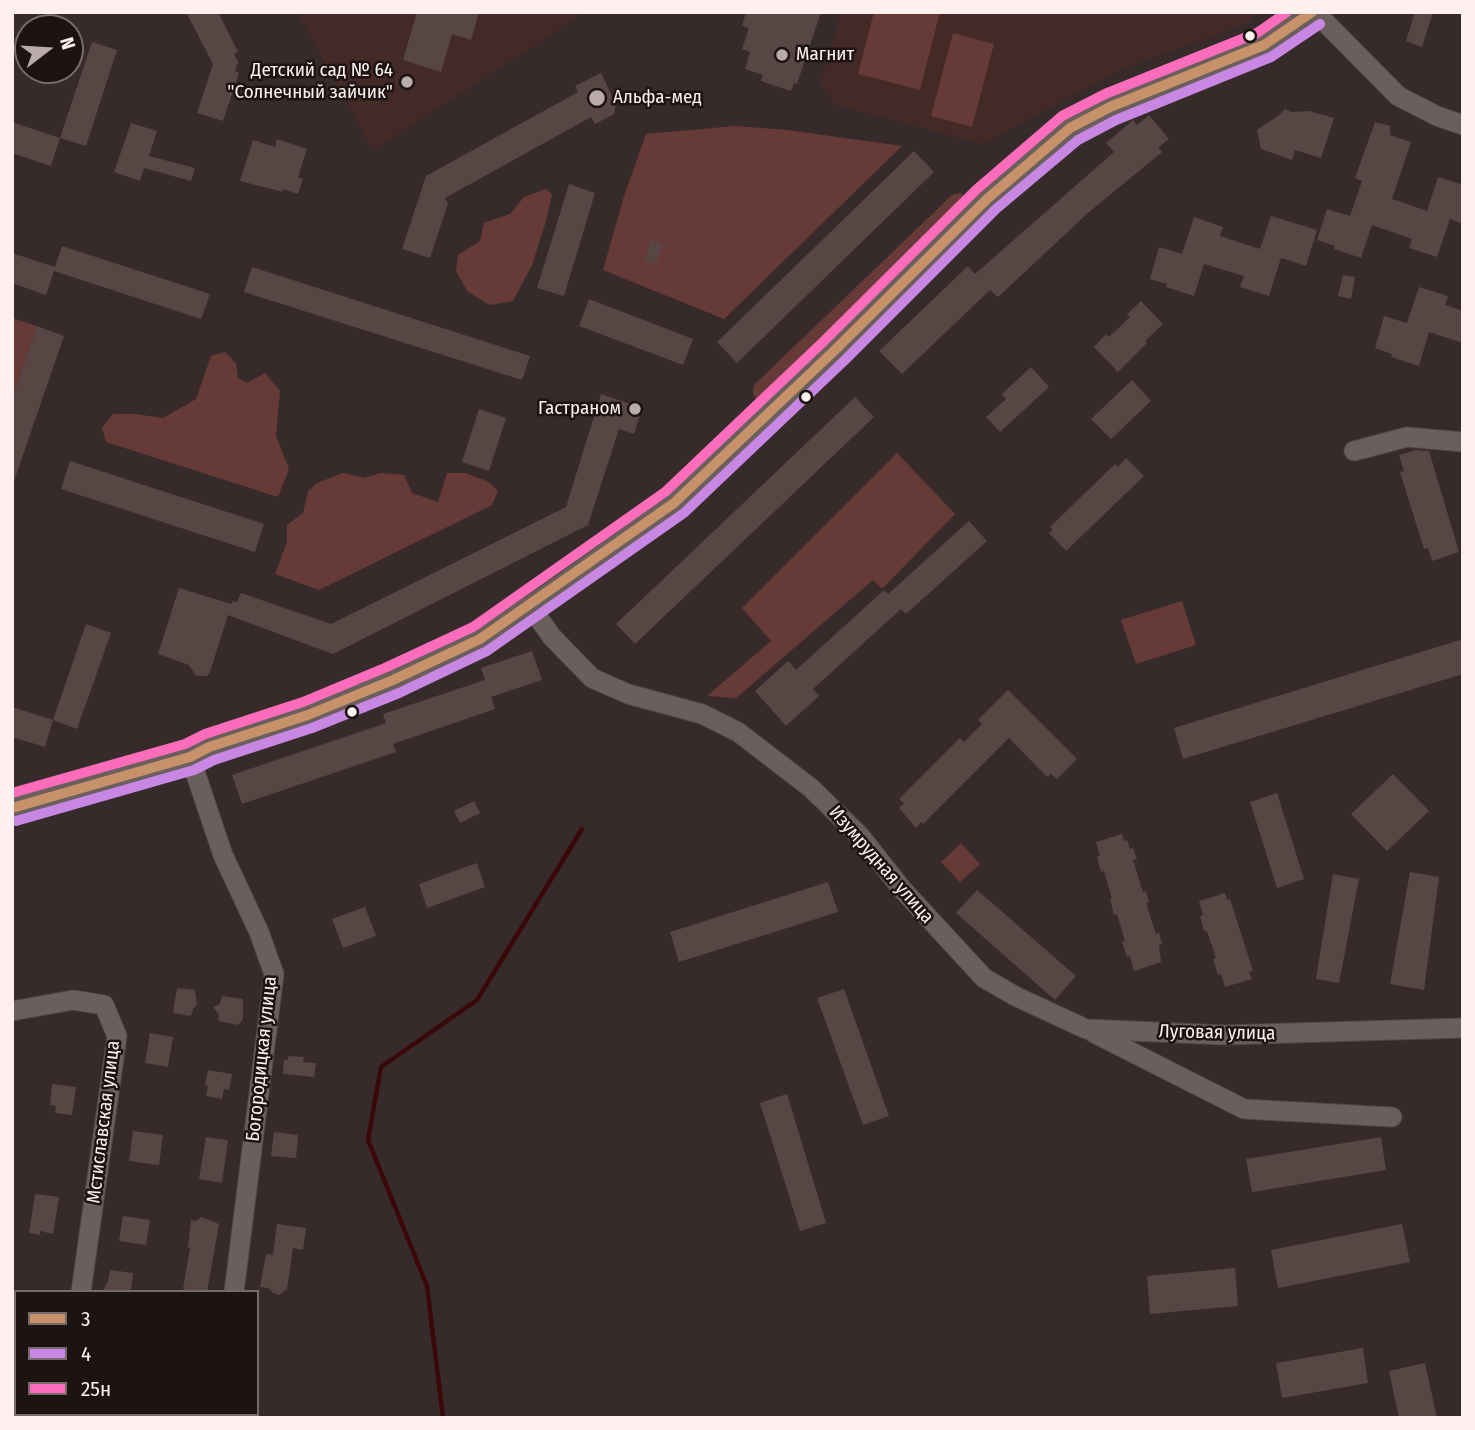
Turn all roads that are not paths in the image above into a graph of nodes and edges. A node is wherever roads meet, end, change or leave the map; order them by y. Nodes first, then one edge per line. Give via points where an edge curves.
1 (1313, 12) edge
2 (1463, 125) edge
3 (1463, 442) edge
4 (1354, 451) dead end
5 (530, 606) junction
6 (190, 757) junction
7 (12, 808) edge
8 (984, 978) joint
9 (12, 1011) edge
10 (1463, 1028) edge
11 (1086, 1029) junction
12 (1392, 1117) dead end
13 (81, 1290) edge
14 (234, 1290) edge

1 - 2 street via 1398,96
1 - 5 street via 1264,45 1110,107 1070,128 987,199 674,503
3 - 4 street via 1407,437
5 - 6 street via 480,639 393,680
5 - 8 street, Изумрудная улица via 552,637 592,678 628,694 717,720 811,788 860,836
6 - 7 street
6 - 14 street, Богородицкая улица via 223,855 274,974
8 - 11 street, Луговая улица
9 - 13 street, Мстиславская улица via 73,1000 104,1005 117,1036
10 - 11 street, Луговая улица via 1224,1035
11 - 12 street via 1244,1110

